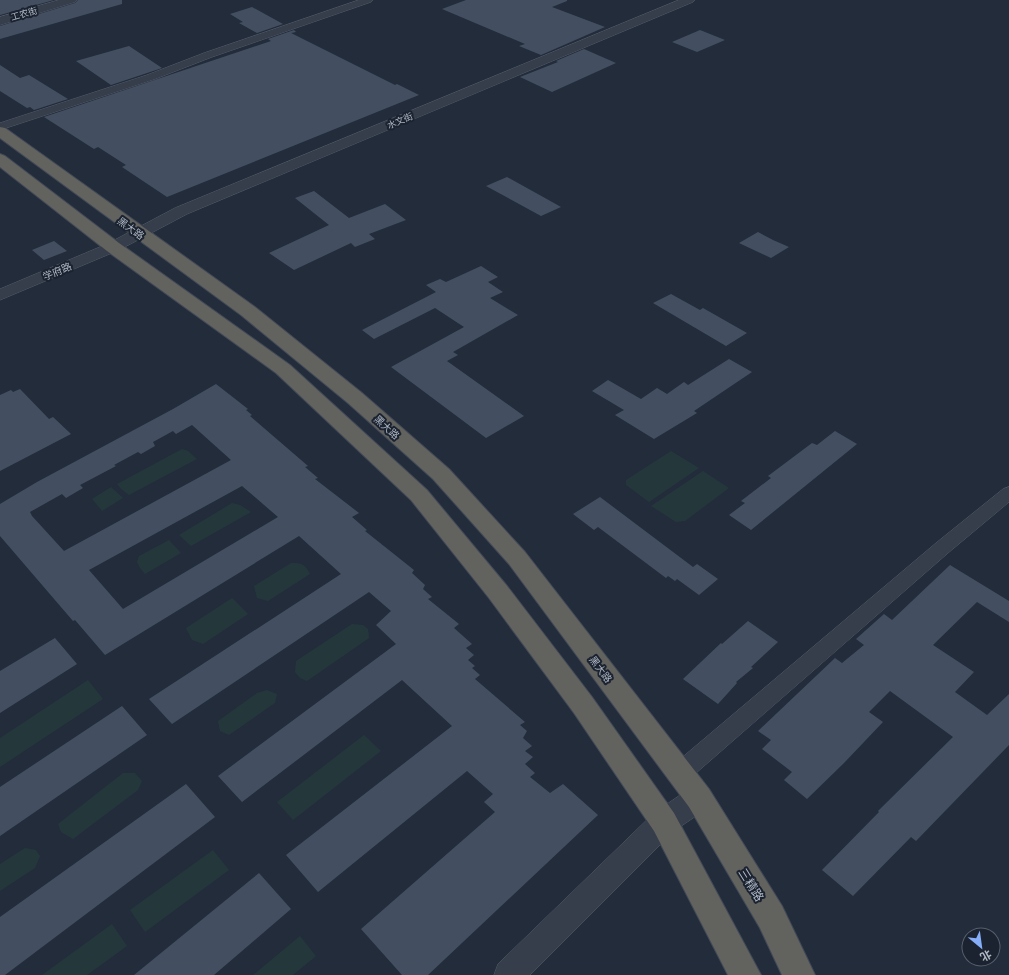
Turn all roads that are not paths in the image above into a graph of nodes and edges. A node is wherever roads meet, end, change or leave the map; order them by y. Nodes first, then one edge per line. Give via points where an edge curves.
1 (71, 0) edge
2 (368, 0) edge
3 (689, 0) edge
4 (0, 21) edge
5 (0, 127) edge
6 (0, 132) edge
7 (0, 159) edge
8 (139, 233) junction
9 (113, 247) junction
10 (0, 295) edge
11 (1009, 493) edge
12 (680, 773) junction
13 (700, 798) junction
14 (664, 822) junction
15 (509, 975) edge
16 (745, 975) edge
17 (799, 975) edge

1 - 4 street, 工农街
2 - 5 street
3 - 8 street, 水文街 via 181,211
6 - 8 highway, 黑大路
7 - 9 highway
8 - 9 street, 水文街
8 - 12 highway, 黑大路 via 258,319 355,398 441,474 517,558
9 - 10 street, 学府路
9 - 14 highway via 283,370 419,495 498,592 583,705
11 - 12 street
12 - 13 highway, 黑大路
13 - 14 street
13 - 17 highway, 三精路 via 771,917
14 - 15 street
14 - 16 highway

